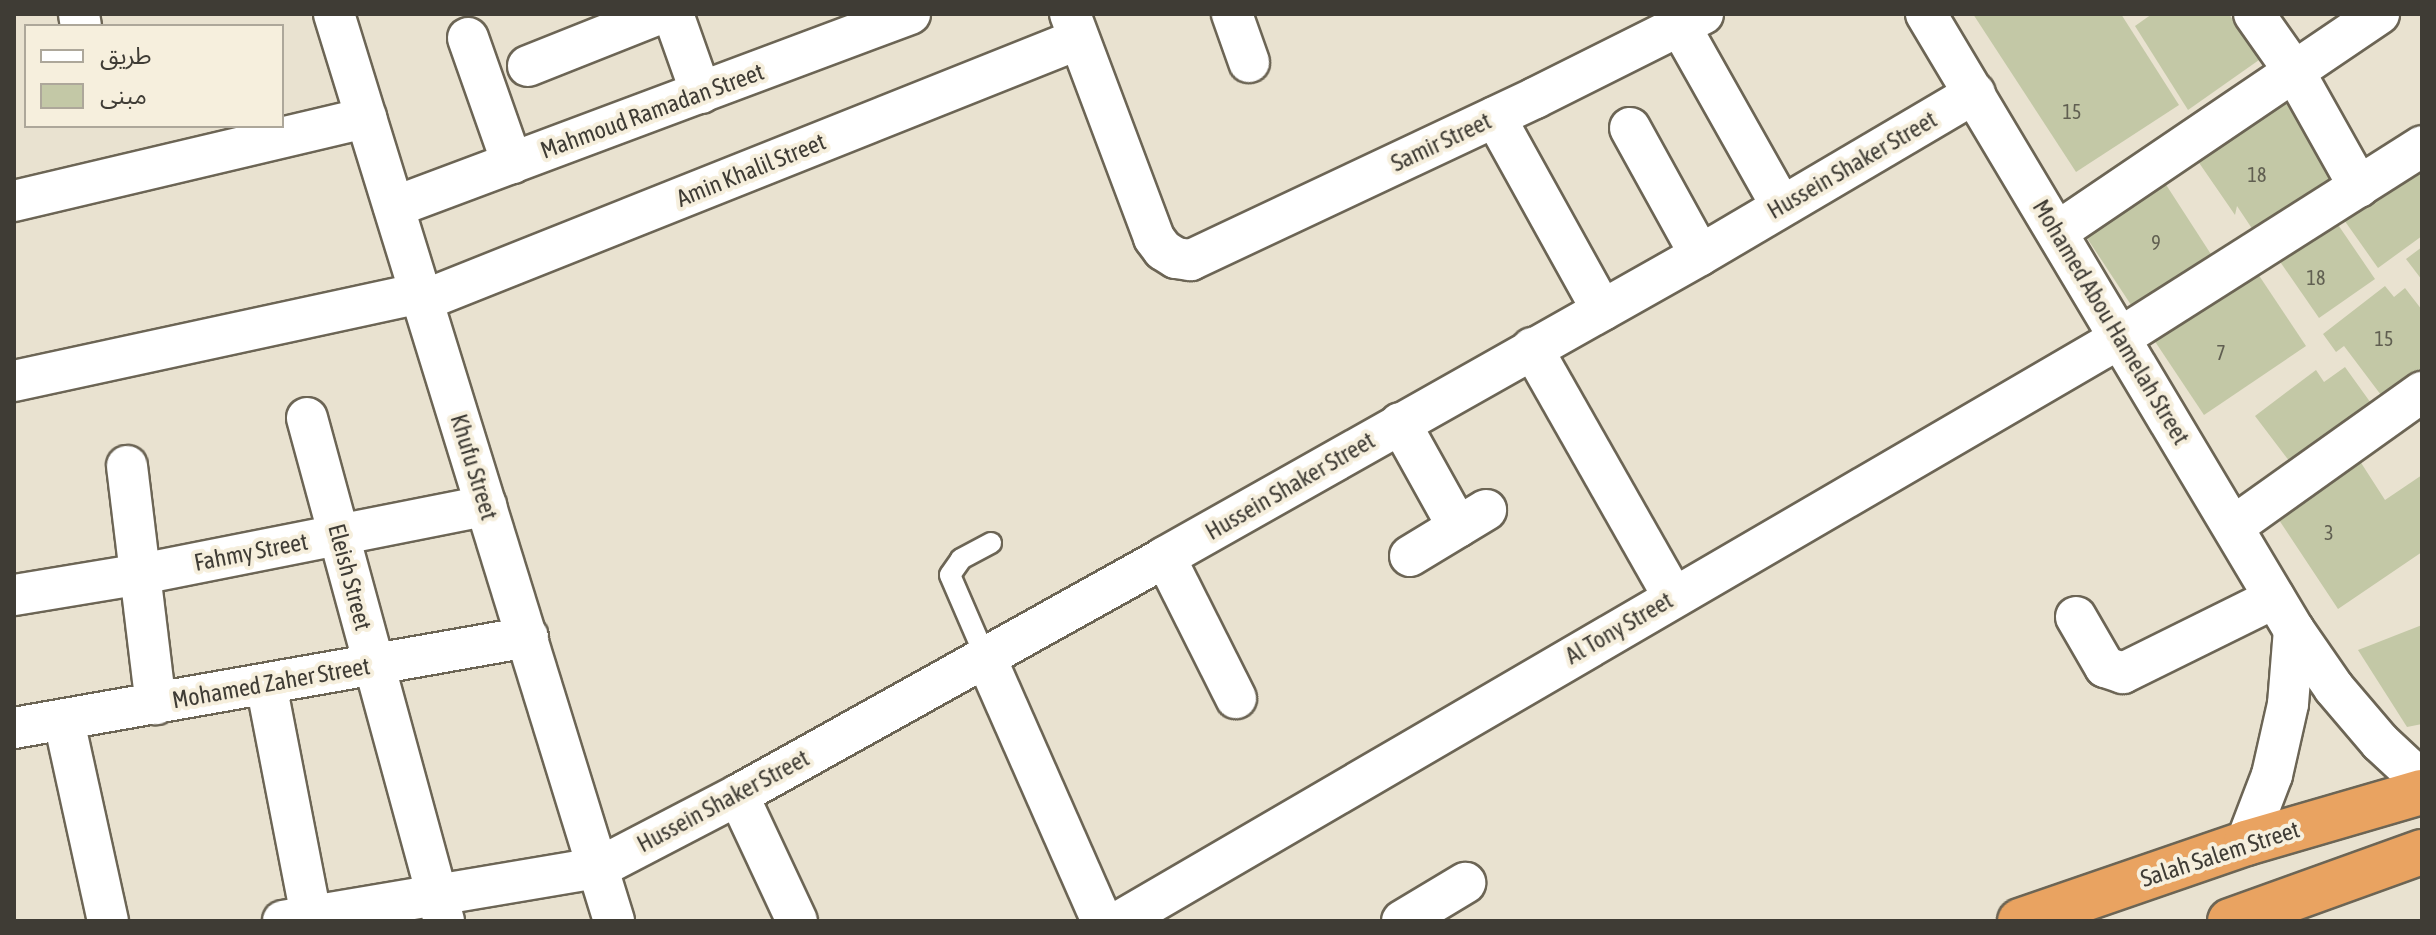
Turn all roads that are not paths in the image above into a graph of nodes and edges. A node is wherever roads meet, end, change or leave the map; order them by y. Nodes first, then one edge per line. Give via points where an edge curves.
1 (334, 14) edge
2 (659, 14) edge
3 (673, 14) edge
4 (910, 14) edge
5 (1232, 14) edge
6 (2254, 14) edge
7 (2379, 14) edge
8 (1933, 16) edge
9 (1691, 20) edge
10 (1074, 26) edge
11 (468, 38) dead end
12 (1249, 62) dead end
13 (528, 66) dead end
14 (2294, 71) junction
15 (701, 93) junction
16 (1975, 93) junction
17 (1495, 117) junction
18 (366, 118) junction
19 (1630, 128) dead end
20 (2422, 146) edge
21 (512, 163) junction
22 (2359, 187) junction
23 (14, 201) edge
24 (1781, 205) junction
25 (394, 207) junction
26 (2057, 232) junction
27 (1700, 255) junction
28 (421, 297) junction
29 (1602, 310) junction
30 (2120, 338) junction
31 (1532, 348) junction
32 (14, 381) edge
33 (2422, 392) edge
34 (307, 418) dead end
35 (1400, 423) junction
36 (127, 466) dead end
37 (486, 506) junction
38 (2234, 526) junction
39 (339, 535) junction
40 (991, 543) dead end
41 (1410, 556) dead end
42 (1165, 557) junction
43 (141, 574) junction
44 (14, 595) edge
45 (1673, 596) junction
46 (2284, 614) junction
47 (2076, 617) dead end
48 (528, 637) junction
49 (985, 656) junction
50 (374, 665) junction
51 (266, 684) junction
52 (1236, 698) dead end
53 (156, 704) junction
54 (64, 721) junction
55 (14, 728) edge
56 (2422, 781) edge
57 (2422, 792) edge
58 (738, 795) junction
59 (2246, 843) junction
60 (2422, 852) edge
61 (598, 868) junction
62 (1465, 883) dead end
63 (441, 908) edge
64 (316, 918) edge
65 (108, 921) edge
66 (614, 921) edge
67 (797, 921) edge
68 (1102, 921) edge
69 (1120, 921) edge
70 (1402, 921) edge
71 (2020, 921) edge
72 (2230, 921) edge

1 - 18 street, Khufu Street
2 - 13 street
3 - 15 street
4 - 15 street, Mahmoud Ramadan Street
5 - 12 street
6 - 14 street
7 - 14 street
8 - 16 street, Mohamed Abou Hamelah Street
9 - 17 street, Samir Street
9 - 24 street
10 - 17 street, Samir Street via 1154,238 1176,258 1206,254
10 - 28 street, Amin Khalil Street
11 - 21 street
14 - 22 street
14 - 26 street
15 - 21 street, Mahmoud Ramadan Street
16 - 24 street, Hussein Shaker Street
16 - 26 street, Mohamed Abou Hamelah Street
17 - 29 street
18 - 23 street
18 - 25 street, Khufu Street
19 - 27 street
20 - 22 street, Al Tony Street
21 - 25 street, Mahmoud Ramadan Street
22 - 30 street, Al Tony Street
24 - 27 street, Hussein Shaker Street
25 - 28 street, Khufu Street
26 - 30 street, Mohamed Abou Hamelah Street
27 - 29 street, Hussein Shaker Street
28 - 32 street, Amin Khalil Street
28 - 37 street, Khufu Street
29 - 31 street, Hussein Shaker Street
30 - 38 street, Mohamed Abou Hamelah Street
30 - 45 street, Al Tony Street
31 - 35 street, Hussein Shaker Street
31 - 45 street
33 - 38 street
34 - 39 street, Eleish Street
35 - 41 street via 1472,518
35 - 42 street, Hussein Shaker Street
36 - 43 street
37 - 39 street, Fahmy Street
37 - 48 street, Khufu Street
38 - 46 street, Mohamed Abou Hamelah Street
39 - 43 street, Fahmy Street
39 - 50 street, Eleish Street
40 - 49 lane via 961,559 950,575
42 - 49 street, Hussein Shaker Street
42 - 52 street
43 - 44 street, Fahmy Street
43 - 53 street
45 - 69 street, Al Tony Street
46 - 47 street via 2123,673 2105,667
46 - 56 street, Mohamed Abou Hamelah Street via 2334,688
46 - 59 street via 2288,704 2272,775
48 - 50 street, Mohamed Zaher Street
48 - 61 street, Khufu Street
49 - 58 street, Hussein Shaker Street
49 - 68 street
50 - 51 street, Mohamed Zaher Street
50 - 63 street, Eleish Street
51 - 53 street, Mohamed Zaher Street
51 - 64 street
53 - 54 street, Mohamed Zaher Street
54 - 55 street, Mohamed Zaher Street
54 - 65 street
57 - 59 highway, Salah Salem Street
58 - 61 street, Hussein Shaker Street
58 - 67 street
59 - 71 highway, Salah Salem Street
60 - 72 highway
61 - 63 street, Hussein Shaker Street
61 - 66 street, Khufu Street
62 - 70 street
63 - 64 street, Hussein Shaker Street

